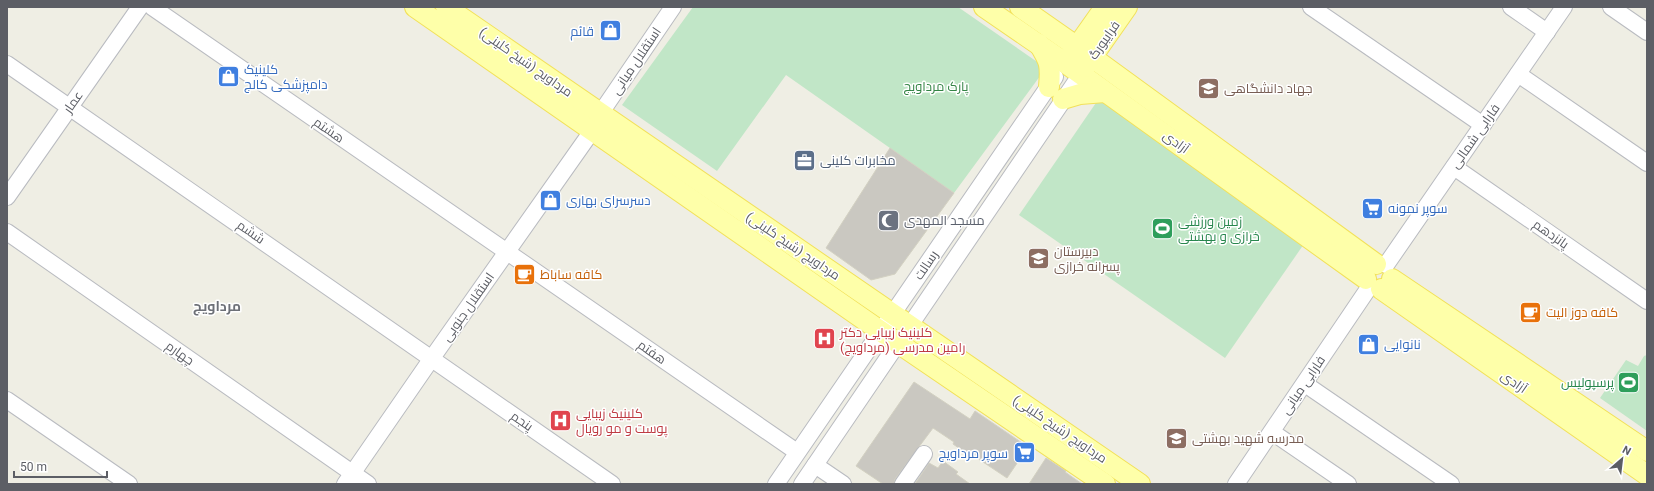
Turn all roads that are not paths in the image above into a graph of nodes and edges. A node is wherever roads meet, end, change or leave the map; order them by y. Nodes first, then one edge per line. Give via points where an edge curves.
1 (140, 7) edge
2 (152, 7) edge
3 (415, 7) edge
4 (446, 7) edge
5 (672, 7) edge
6 (984, 7) edge
7 (1020, 7) edge
8 (1105, 7) edge
9 (1128, 7) edge
10 (1311, 7) edge
11 (1511, 7) edge
12 (1564, 7) edge
13 (1611, 7) edge
14 (1116, 24) junction
15 (1092, 25) junction
16 (1047, 26) junction
17 (1547, 32) junction
18 (1647, 32) edge
19 (1039, 44) junction
20 (1084, 52) junction
21 (7, 64) edge
22 (1073, 68) junction
23 (1112, 72) junction
24 (1518, 74) junction
25 (1105, 92) junction
26 (1056, 93) junction
27 (70, 107) junction
28 (596, 122) junction
29 (1483, 125) junction
30 (1647, 162) edge
31 (1454, 167) junction
32 (7, 197) edge
33 (7, 232) edge
34 (507, 252) junction
35 (1379, 277) junction
36 (1647, 301) edge
37 (893, 315) junction
38 (909, 326) junction
39 (882, 331) junction
40 (899, 343) junction
41 (432, 358) junction
42 (1305, 384) junction
43 (7, 400) edge
44 (1272, 432) junction
45 (797, 452) junction
46 (1647, 452) edge
47 (924, 454) dead end
48 (815, 465) junction
49 (1647, 475) edge
50 (349, 479) edge
51 (129, 484) edge
52 (368, 484) edge
53 (612, 484) edge
54 (776, 484) edge
55 (802, 484) edge
56 (843, 484) edge
57 (903, 484) edge
58 (1105, 484) edge
59 (1140, 484) edge
60 (1236, 484) edge
61 (1348, 484) edge
62 (1451, 484) edge

1 - 27 street, عمار
2 - 34 street, هشتم
3 - 28 main road, مرداویج (شیخ کلینی)
4 - 28 main road, مرداویج (شیخ کلینی)
5 - 28 street, استقلال میانی
6 - 19 main road, آزادی
7 - 16 main road, آزادی
8 - 15 main road, فرایبورگ
9 - 14 main road, فرایبورگ
10 - 29 street
11 - 17 street
12 - 17 street, فارابی شمالی
13 - 18 street
14 - 20 main road, فرایبورگ
14 - 23 main road
15 - 16 main road via 1067,30
15 - 20 main road, فرایبورگ
16 - 20 main road, آزادی
17 - 24 street, فارابی شمالی
19 - 22 main road, آزادی
19 - 26 main road via 1049,61
20 - 22 main road, فرایبورگ
20 - 23 main road, آزادی
21 - 27 street
22 - 25 main road, آزادی
22 - 26 street, رسالت
23 - 35 main road, آزادی
24 - 29 street, فارابی شمالی
24 - 30 street
25 - 26 main road
25 - 35 main road, آزادی
26 - 37 street, رسالت
26 - 38 street, رسالت
27 - 32 street, عمار
27 - 41 street, ششم
28 - 34 street, استقلال جنوبی
28 - 37 main road, مرداویج (شیخ کلینی)
28 - 39 main road, مرداویج (شیخ کلینی)
29 - 31 street, فارابی شمالی
31 - 35 street, فارابی شمالی
31 - 36 street, پانزدهم
33 - 50 street, چهارم
34 - 41 street, استقلال جنوبی
34 - 45 street, هفتم
35 - 42 street, فارابی میانی
35 - 46 main road, آزادی
35 - 49 main road, آزادی
37 - 38 main road, مرداویج (شیخ کلینی)
37 - 39 street, رسالت
38 - 40 street
38 - 59 main road, مرداویج (شیخ کلینی)
39 - 40 main road, مرداویج (شیخ کلینی)
39 - 45 street, رسالت
40 - 48 street
40 - 58 main road, مرداویج (شیخ کلینی)
41 - 50 street, استقلال جنوبی
41 - 53 street, پنجم
42 - 44 street, فارابی میانی
42 - 62 street
43 - 51 street
44 - 60 street, فارابی میانی
44 - 61 street
45 - 54 street, رسالت
47 - 57 street
48 - 55 street
48 - 56 street
50 - 52 street, چهارم

